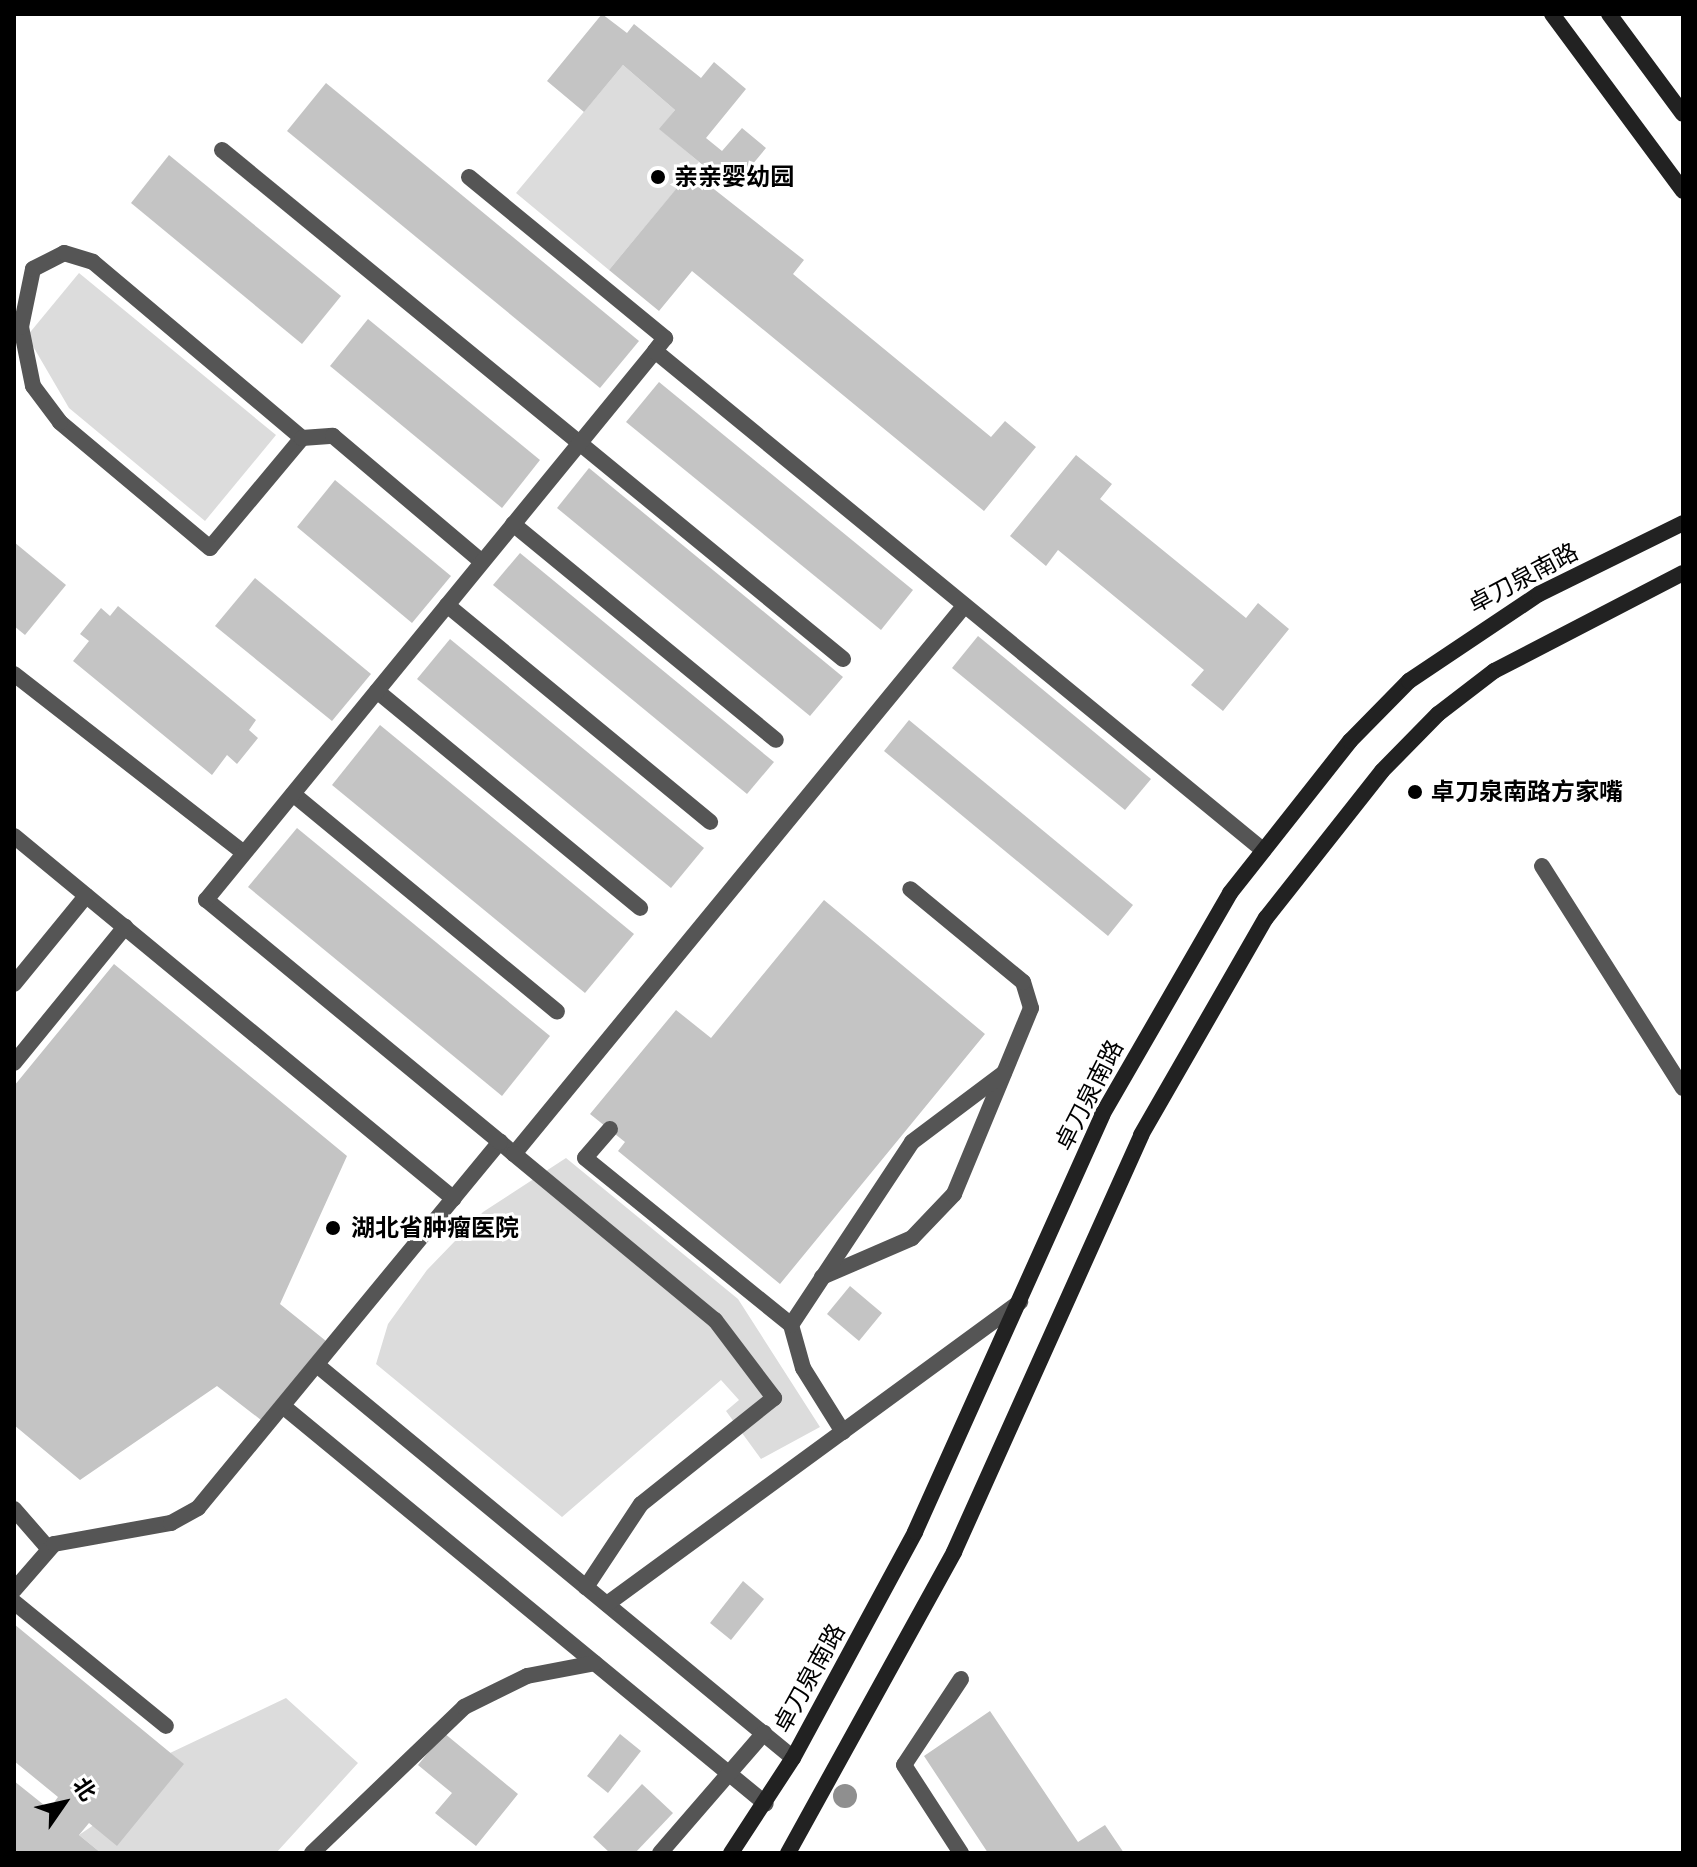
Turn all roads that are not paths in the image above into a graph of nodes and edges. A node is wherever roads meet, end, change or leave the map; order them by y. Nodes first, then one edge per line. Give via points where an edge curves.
1 (1552, 14) edge
2 (1609, 14) edge
3 (1683, 114) edge
4 (222, 150) dead end
5 (469, 177) dead end
6 (1683, 191) edge
7 (655, 351) junction
8 (302, 438) junction
9 (580, 443) junction
10 (1683, 523) edge
11 (513, 524) junction
12 (482, 562) junction
13 (1683, 573) edge
14 (447, 605) junction
15 (965, 605) junction
16 (843, 659) dead end
17 (14, 674) edge
18 (377, 691) junction
19 (776, 740) dead end
20 (293, 794) junction
21 (710, 822) dead end
22 (14, 836) edge
23 (1263, 850) junction
24 (244, 853) junction
25 (1542, 866) dead end
26 (910, 889) dead end
27 (86, 896) junction
28 (640, 908) dead end
29 (125, 927) junction
30 (14, 984) edge
31 (557, 1012) dead end
32 (14, 1063) edge
33 (1005, 1072) junction
34 (1683, 1088) edge
35 (610, 1129) dead end
36 (500, 1142) junction
37 (514, 1154) junction
38 (454, 1199) junction
39 (822, 1277) junction
40 (1020, 1302) junction
41 (791, 1325) junction
42 (317, 1365) junction
43 (284, 1407) junction
44 (843, 1432) junction
45 (14, 1509) edge
46 (48, 1548) junction
47 (586, 1587) junction
48 (14, 1590) edge
49 (14, 1602) edge
50 (607, 1604) junction
51 (595, 1663) junction
52 (961, 1679) dead end
53 (166, 1726) dead end
54 (764, 1733) junction
55 (793, 1758) junction
56 (729, 1773) junction
57 (766, 1804) junction
58 (312, 1853) edge
59 (660, 1853) edge
60 (731, 1853) edge
61 (788, 1853) edge
62 (961, 1853) edge

1 - 6 street
2 - 3 street
4 - 9 street
5 - 7 street via 665,338
7 - 9 street
7 - 15 street
8 - 8 street via 93,262 64,253 33,269 21,327 33,386 60,422 210,548
8 - 12 street via 333,436
9 - 11 street
9 - 16 street
10 - 23 street, 卓刀泉南路 via 1525,602 1409,681
11 - 12 street
11 - 19 street
12 - 14 street
13 - 61 street via 1547,641 1438,714 1382,771 1266,918 1141,1135 954,1552
14 - 18 street
14 - 21 street
15 - 23 street
15 - 37 street
17 - 24 street
18 - 20 street
18 - 28 street
20 - 24 street
20 - 31 street
22 - 27 street
23 - 40 street, 卓刀泉南路 via 1230,893 1102,1115
24 - 36 street via 206,900
25 - 34 street
26 - 33 street via 1031,992
27 - 29 street
27 - 30 street
29 - 32 street
29 - 38 street
33 - 39 street via 912,1142
33 - 39 street via 954,1194 928,1225 889,1252
35 - 41 street via 585,1158
36 - 37 street
36 - 38 street
37 - 47 street via 715,1320 774,1398 641,1504
38 - 42 street
39 - 41 street
40 - 44 street
40 - 55 street, 卓刀泉南路 via 915,1532
41 - 44 street via 803,1368
42 - 43 street
42 - 47 street
43 - 46 street via 186,1516
43 - 51 street
44 - 50 street
45 - 46 street via 40,1531
46 - 48 street
47 - 50 street
49 - 53 street
50 - 54 street
51 - 56 street
51 - 58 street via 527,1676 464,1707
52 - 62 street via 904,1765
54 - 55 street
54 - 56 street
55 - 57 street, 卓刀泉南路
56 - 57 street
56 - 59 street
57 - 60 street, 卓刀泉南路

